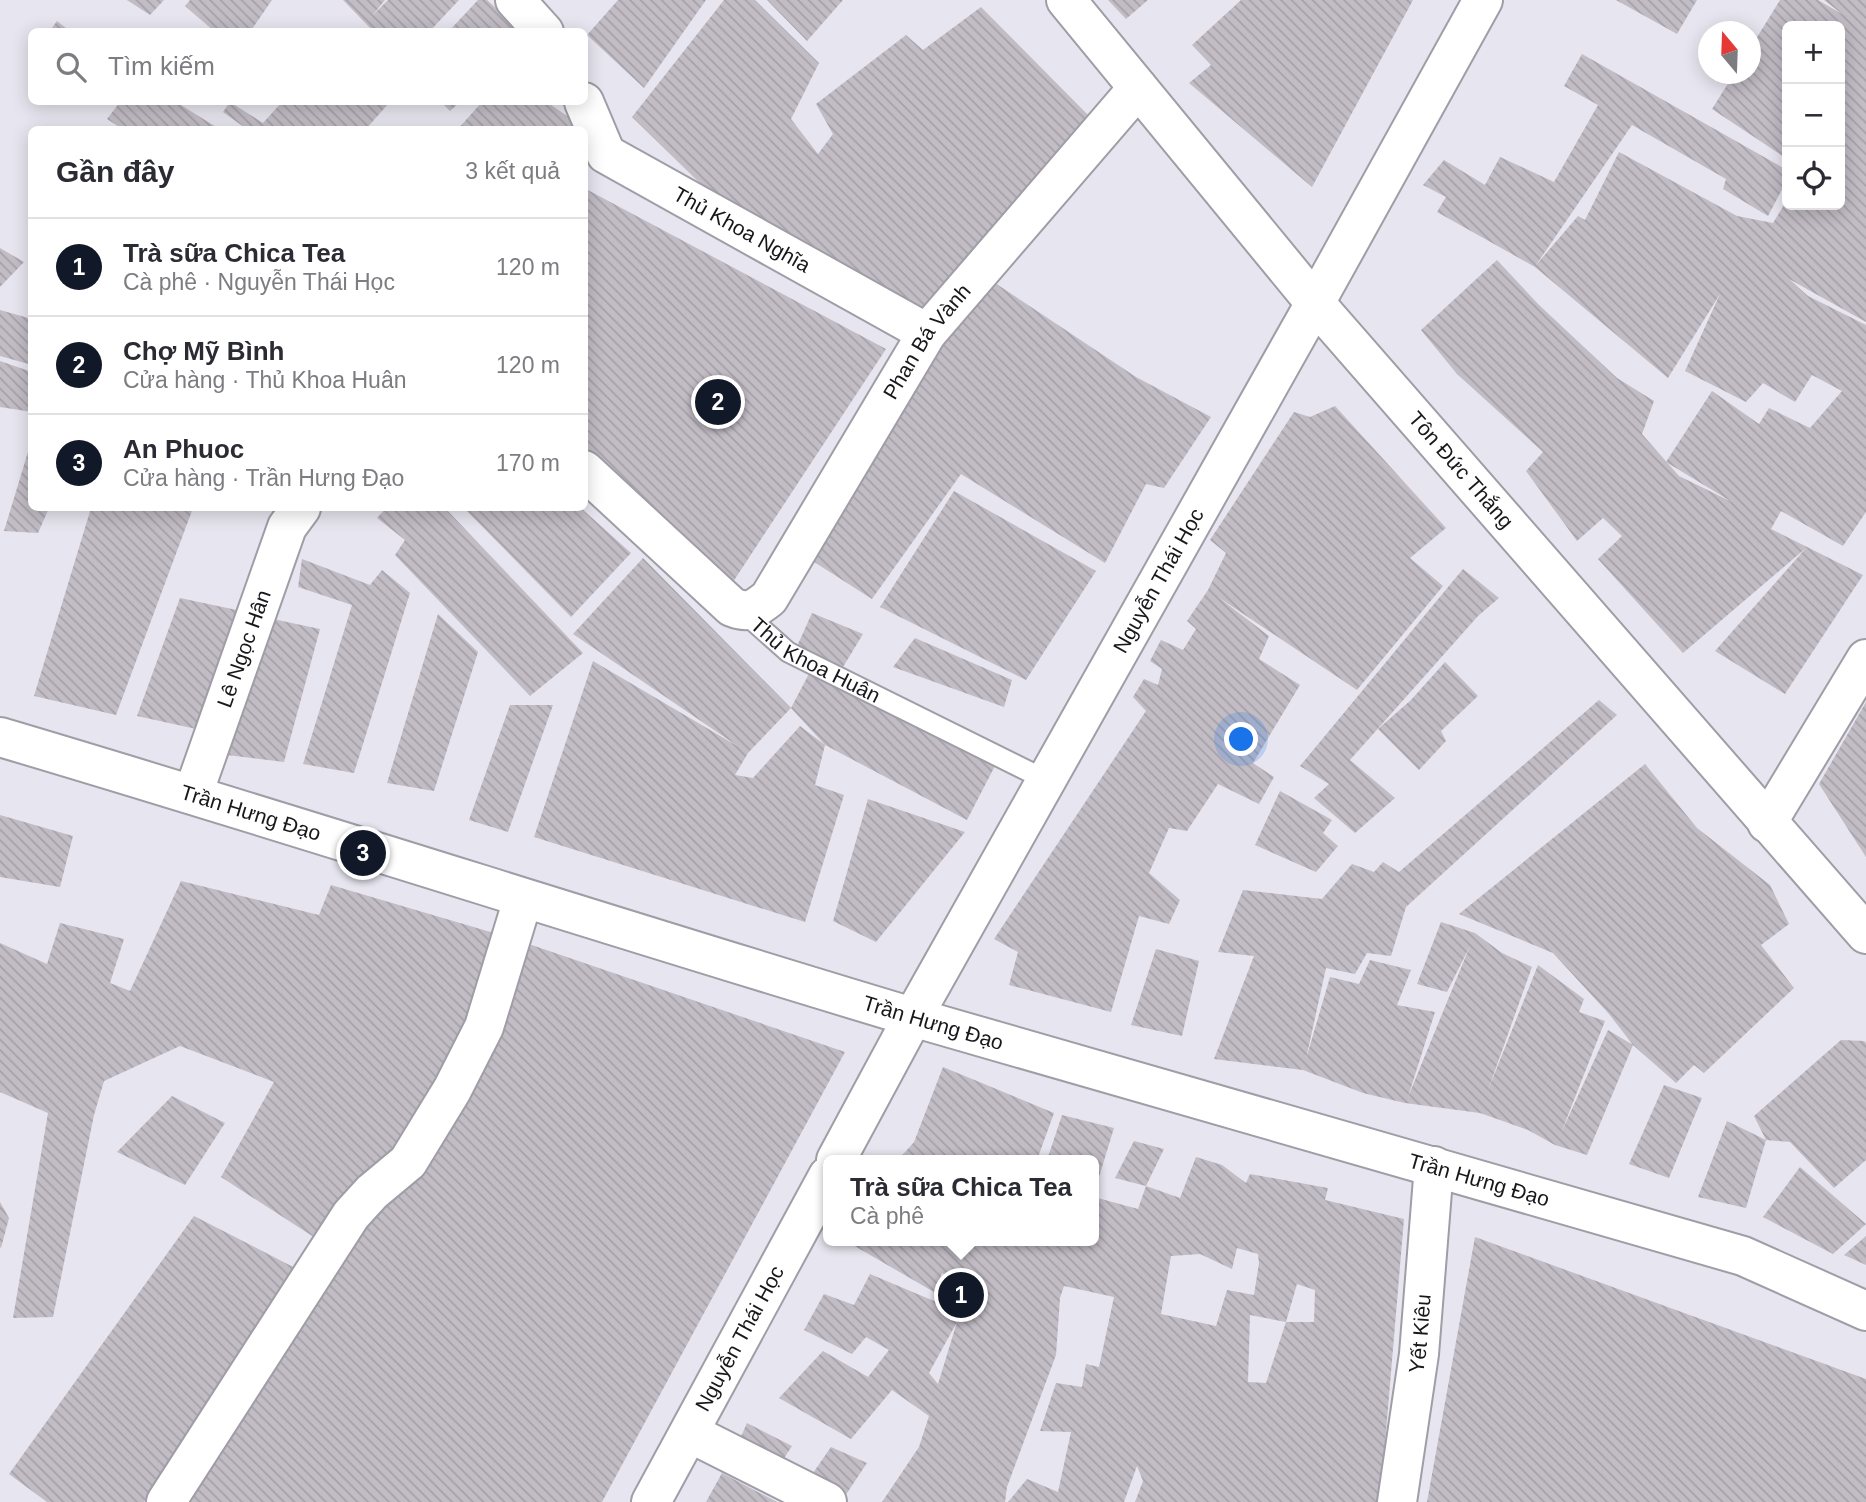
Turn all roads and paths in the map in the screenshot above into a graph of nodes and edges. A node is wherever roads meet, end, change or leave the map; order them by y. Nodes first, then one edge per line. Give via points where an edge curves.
1 (515, 0) edge
2 (1066, 0) edge
3 (1483, 0) edge
4 (540, 28) edge
5 (1138, 88) junction
6 (588, 123) edge
7 (1315, 303) junction
8 (927, 333) junction
9 (588, 474) edge
10 (299, 511) edge
11 (743, 612) junction
12 (1866, 659) edge
13 (0, 737) edge
14 (1046, 780) junction
15 (193, 794) junction
16 (1768, 823) junction
17 (523, 899) junction
18 (1866, 934) edge
19 (913, 1017) junction
20 (839, 1155) edge
21 (1434, 1166) junction
22 (823, 1185) edge
23 (1866, 1311) edge
24 (690, 1433) junction
25 (166, 1502) edge
26 (651, 1502) edge
27 (827, 1502) edge
28 (1397, 1502) edge

1 - 4 main road
2 - 5 main road, Tôn Đức Thắng
3 - 7 main road, Nguyễn Thái Học
5 - 7 main road, Tôn Đức Thắng
5 - 8 main road, Phan Bá Vành
6 - 8 main road, Thủ Khoa Nghĩa via 606,154
7 - 14 main road, Nguyễn Thái Học
7 - 16 main road, Tôn Đức Thắng
8 - 11 main road, Phan Bá Vành via 769,598
9 - 11 main road, Thủ Khoa Huân via 732,607
10 - 15 main road, Lê Ngọc Hân via 287,527
11 - 14 lane, Thủ Khoa Huân via 789,652
12 - 16 main road
13 - 15 main road, Trần Hưng Đạo
14 - 19 main road, Nguyễn Thái Học
15 - 17 main road, Trần Hưng Đạo
16 - 18 main road, Tôn Đức Thắng
17 - 19 main road, Trần Hưng Đạo
17 - 25 main road via 484,1027 452,1090 408,1163 351,1215
19 - 20 main road, Nguyễn Thái Học
19 - 21 main road, Trần Hưng Đạo
21 - 23 main road, Trần Hưng Đạo via 1743,1256
21 - 28 main road, Yết Kiêu via 1419,1354
22 - 24 main road, Nguyễn Thái Học
24 - 26 main road, Nguyễn Thái Học
24 - 27 main road

